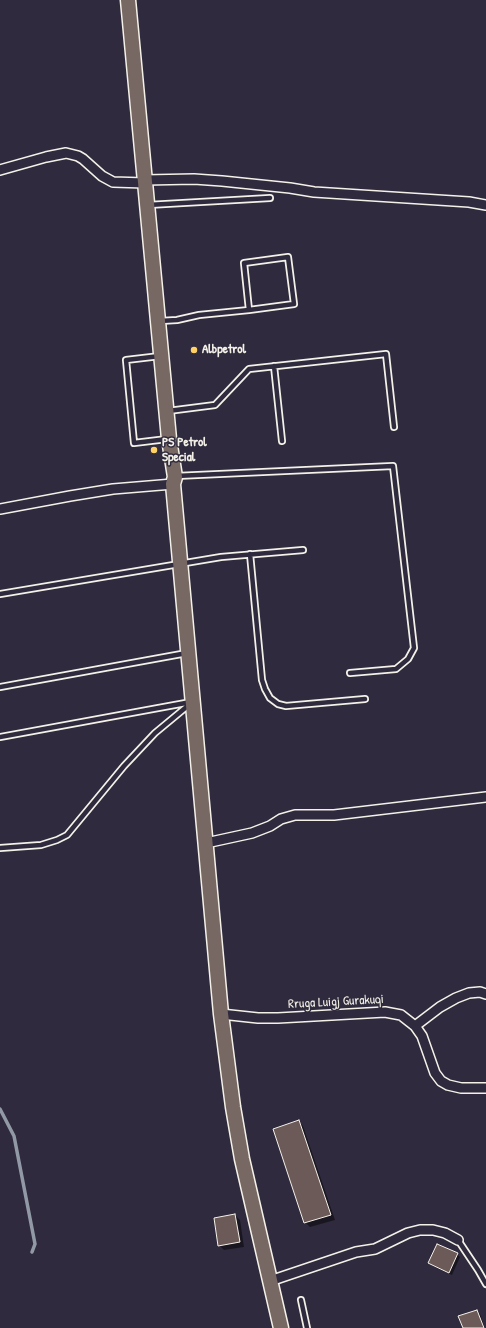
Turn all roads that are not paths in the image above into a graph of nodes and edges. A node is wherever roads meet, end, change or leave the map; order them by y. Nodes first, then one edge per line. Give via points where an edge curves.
1 (128, 0) edge
2 (0, 170) edge
3 (145, 181) junction
4 (270, 198) dead end
5 (148, 205) junction
6 (486, 205) edge
7 (249, 310) junction
8 (158, 321) junction
9 (162, 356) junction
10 (274, 366) junction
11 (167, 411) junction
12 (394, 427) dead end
13 (169, 439) junction
14 (282, 441) dead end
15 (174, 480) junction
16 (0, 509) edge
17 (303, 550) dead end
18 (250, 554) junction
19 (181, 564) junction
20 (0, 594) edge
21 (188, 652) junction
22 (350, 673) dead end
23 (0, 687) edge
24 (365, 699) dead end
25 (193, 702) junction
26 (0, 738) edge
27 (486, 797) edge
28 (206, 843) junction
29 (0, 848) edge
30 (486, 994) edge
31 (221, 1014) junction
32 (415, 1026) junction
33 (486, 1088) edge
34 (458, 1240) joint
35 (270, 1281) junction
36 (486, 1284) edge
37 (301, 1300) dead end
38 (281, 1328) edge
39 (307, 1328) edge

1 - 3 main road
2 - 3 street via 66,153 84,159 102,176 113,182
3 - 5 main road
3 - 6 street via 194,179 314,192
4 - 5 lane
5 - 8 main road
7 - 7 lane via 294,304 288,258 244,263
7 - 8 lane
8 - 9 main road
9 - 11 main road
9 - 13 lane via 126,360 134,443
10 - 11 lane via 249,369 215,406
10 - 12 lane via 386,354
10 - 14 lane
11 - 13 main road
13 - 15 main road
15 - 16 street
15 - 19 main road
15 - 22 lane via 393,466 414,648 408,659 396,669
17 - 18 lane
18 - 19 lane
18 - 24 lane via 262,680 270,698 286,706
19 - 20 lane
19 - 21 main road
21 - 23 lane
21 - 25 main road
25 - 26 lane
25 - 28 main road
25 - 29 lane via 154,733 67,835 42,844
27 - 28 street via 334,815 295,815 252,833
28 - 31 main road
30 - 32 street via 469,993 456,998
31 - 32 street, Rruga Luigj Gurakuqi via 278,1018 385,1012 401,1015
31 - 35 main road via 242,1159
32 - 33 street via 424,1042 434,1073 441,1081 461,1088
34 - 35 street via 445,1233 420,1230 375,1248
34 - 36 lane
35 - 38 main road
37 - 39 lane

